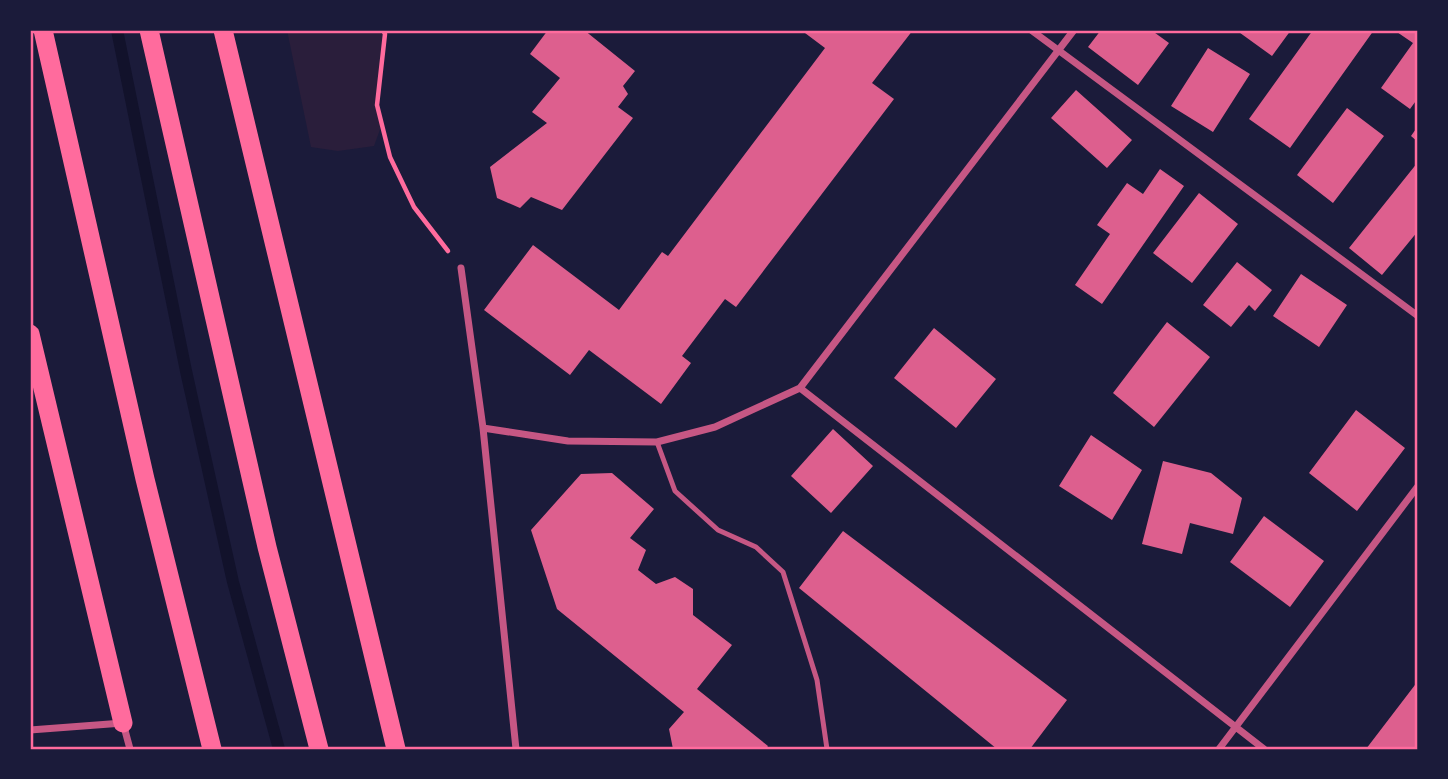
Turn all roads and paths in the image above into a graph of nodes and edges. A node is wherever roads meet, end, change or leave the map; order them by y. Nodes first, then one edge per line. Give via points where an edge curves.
1 (43, 30) edge
2 (149, 30) edge
3 (223, 30) edge
4 (383, 30) edge
5 (1031, 30) edge
6 (1074, 30) edge
7 (1059, 50) junction
8 (461, 268) joint
9 (1418, 316) edge
10 (30, 334) edge
11 (800, 388) junction
12 (483, 428) junction
13 (657, 442) junction
14 (1418, 486) edge
15 (123, 723) junction
16 (1235, 727) junction
17 (30, 730) edge
18 (130, 749) edge
19 (212, 749) edge
20 (319, 749) edge
21 (396, 749) edge
22 (516, 749) edge
23 (827, 749) edge
24 (1219, 749) edge
25 (1264, 749) edge

1 - 19 highway
2 - 20 highway via 267,547
3 - 21 highway
4 - 8 path via 377,105 390,157 414,207
5 - 7 street
6 - 7 street
7 - 9 street
7 - 11 street
8 - 12 street
10 - 15 highway
11 - 13 street via 715,427
11 - 16 street
12 - 13 street via 568,441
12 - 22 street
13 - 23 lane via 675,491 719,530 756,547 783,572 817,680
14 - 16 street
15 - 17 street
15 - 18 street
16 - 24 street
16 - 25 street

